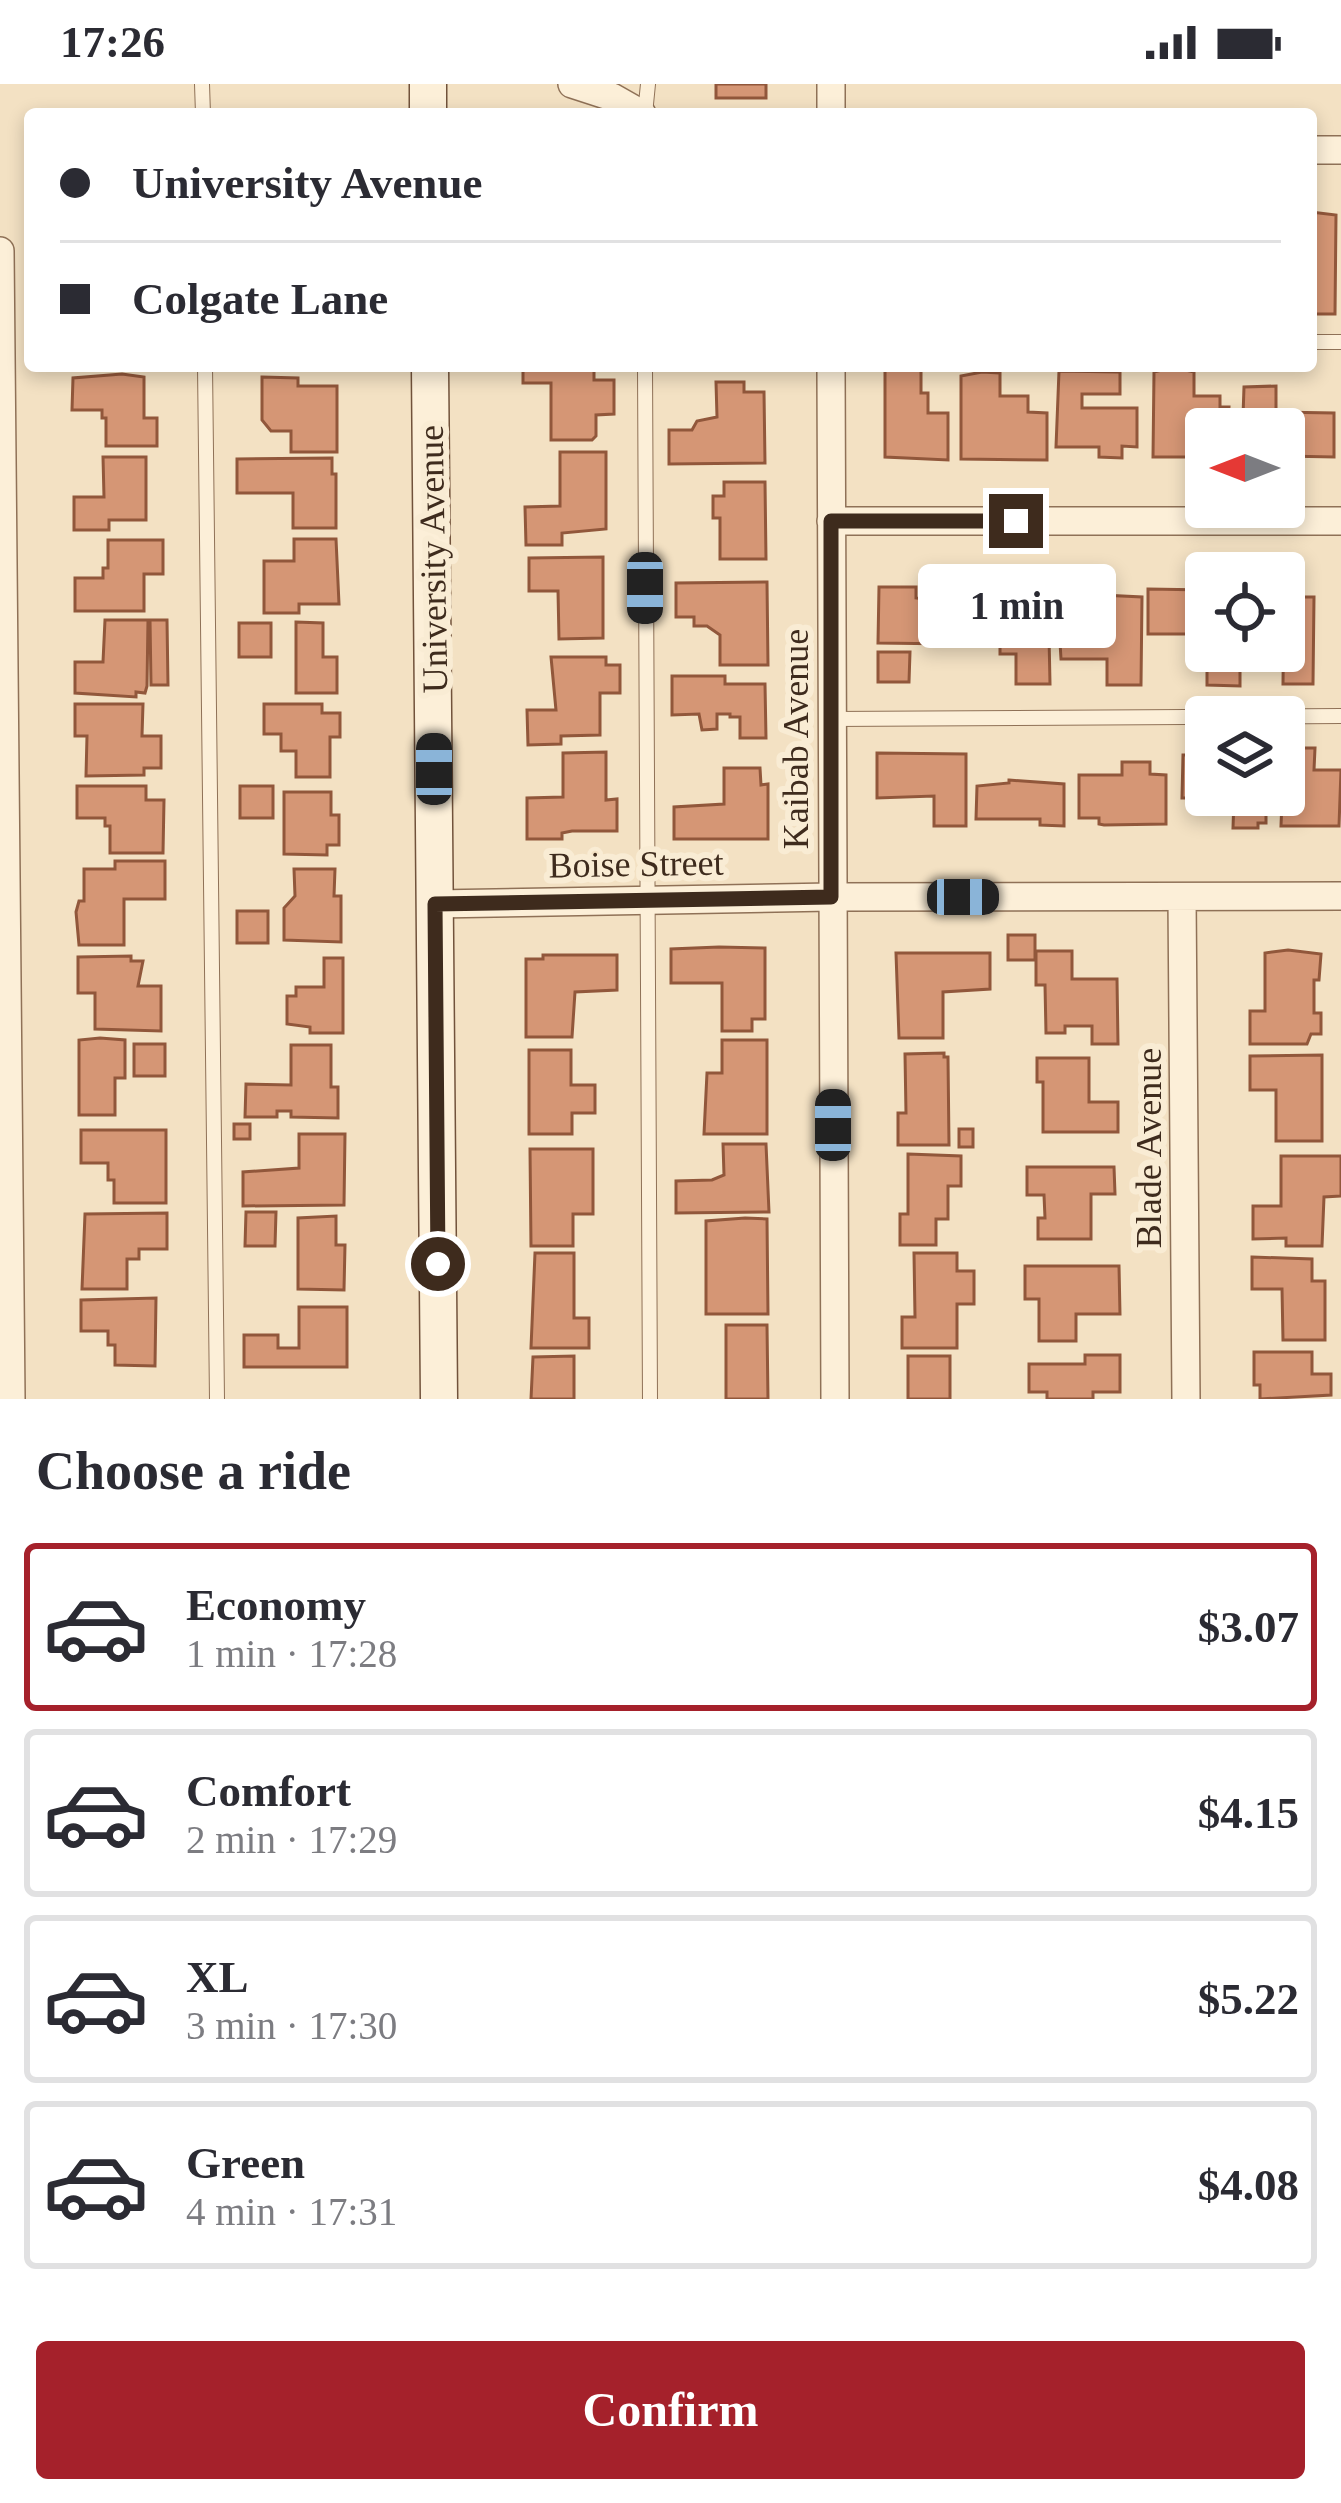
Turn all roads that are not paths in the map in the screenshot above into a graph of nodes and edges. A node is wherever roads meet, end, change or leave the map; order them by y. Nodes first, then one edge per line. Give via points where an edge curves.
1 (572, 84) edge
2 (632, 108) edge
3 (0, 251) edge
4 (205, 372) edge
5 (430, 372) edge
6 (645, 372) edge
7 (831, 372) edge
8 (831, 521) junction
9 (1341, 521) edge
10 (1341, 716) edge
11 (831, 719) junction
12 (1341, 896) edge
13 (831, 897) junction
14 (1182, 897) junction
15 (645, 899) junction
16 (435, 904) junction
17 (3, 905) edge
18 (11, 1399) edge
19 (217, 1399) edge
20 (439, 1399) edge
21 (650, 1399) edge
22 (835, 1399) edge
23 (1186, 1399) edge

1 - 2 street
3 - 17 street
4 - 19 lane
5 - 16 street, University Avenue
6 - 15 lane
7 - 8 street, Kaibab Avenue
8 - 9 street
8 - 11 street, Kaibab Avenue
10 - 11 lane
11 - 13 street, Kaibab Avenue
12 - 14 street, Boise Street
13 - 14 street, Boise Street
13 - 15 street, Boise Street
13 - 22 street, Kaibab Avenue
14 - 23 street, Blade Avenue
15 - 16 street, Boise Street
15 - 21 lane
16 - 20 street, University Avenue
17 - 18 street

